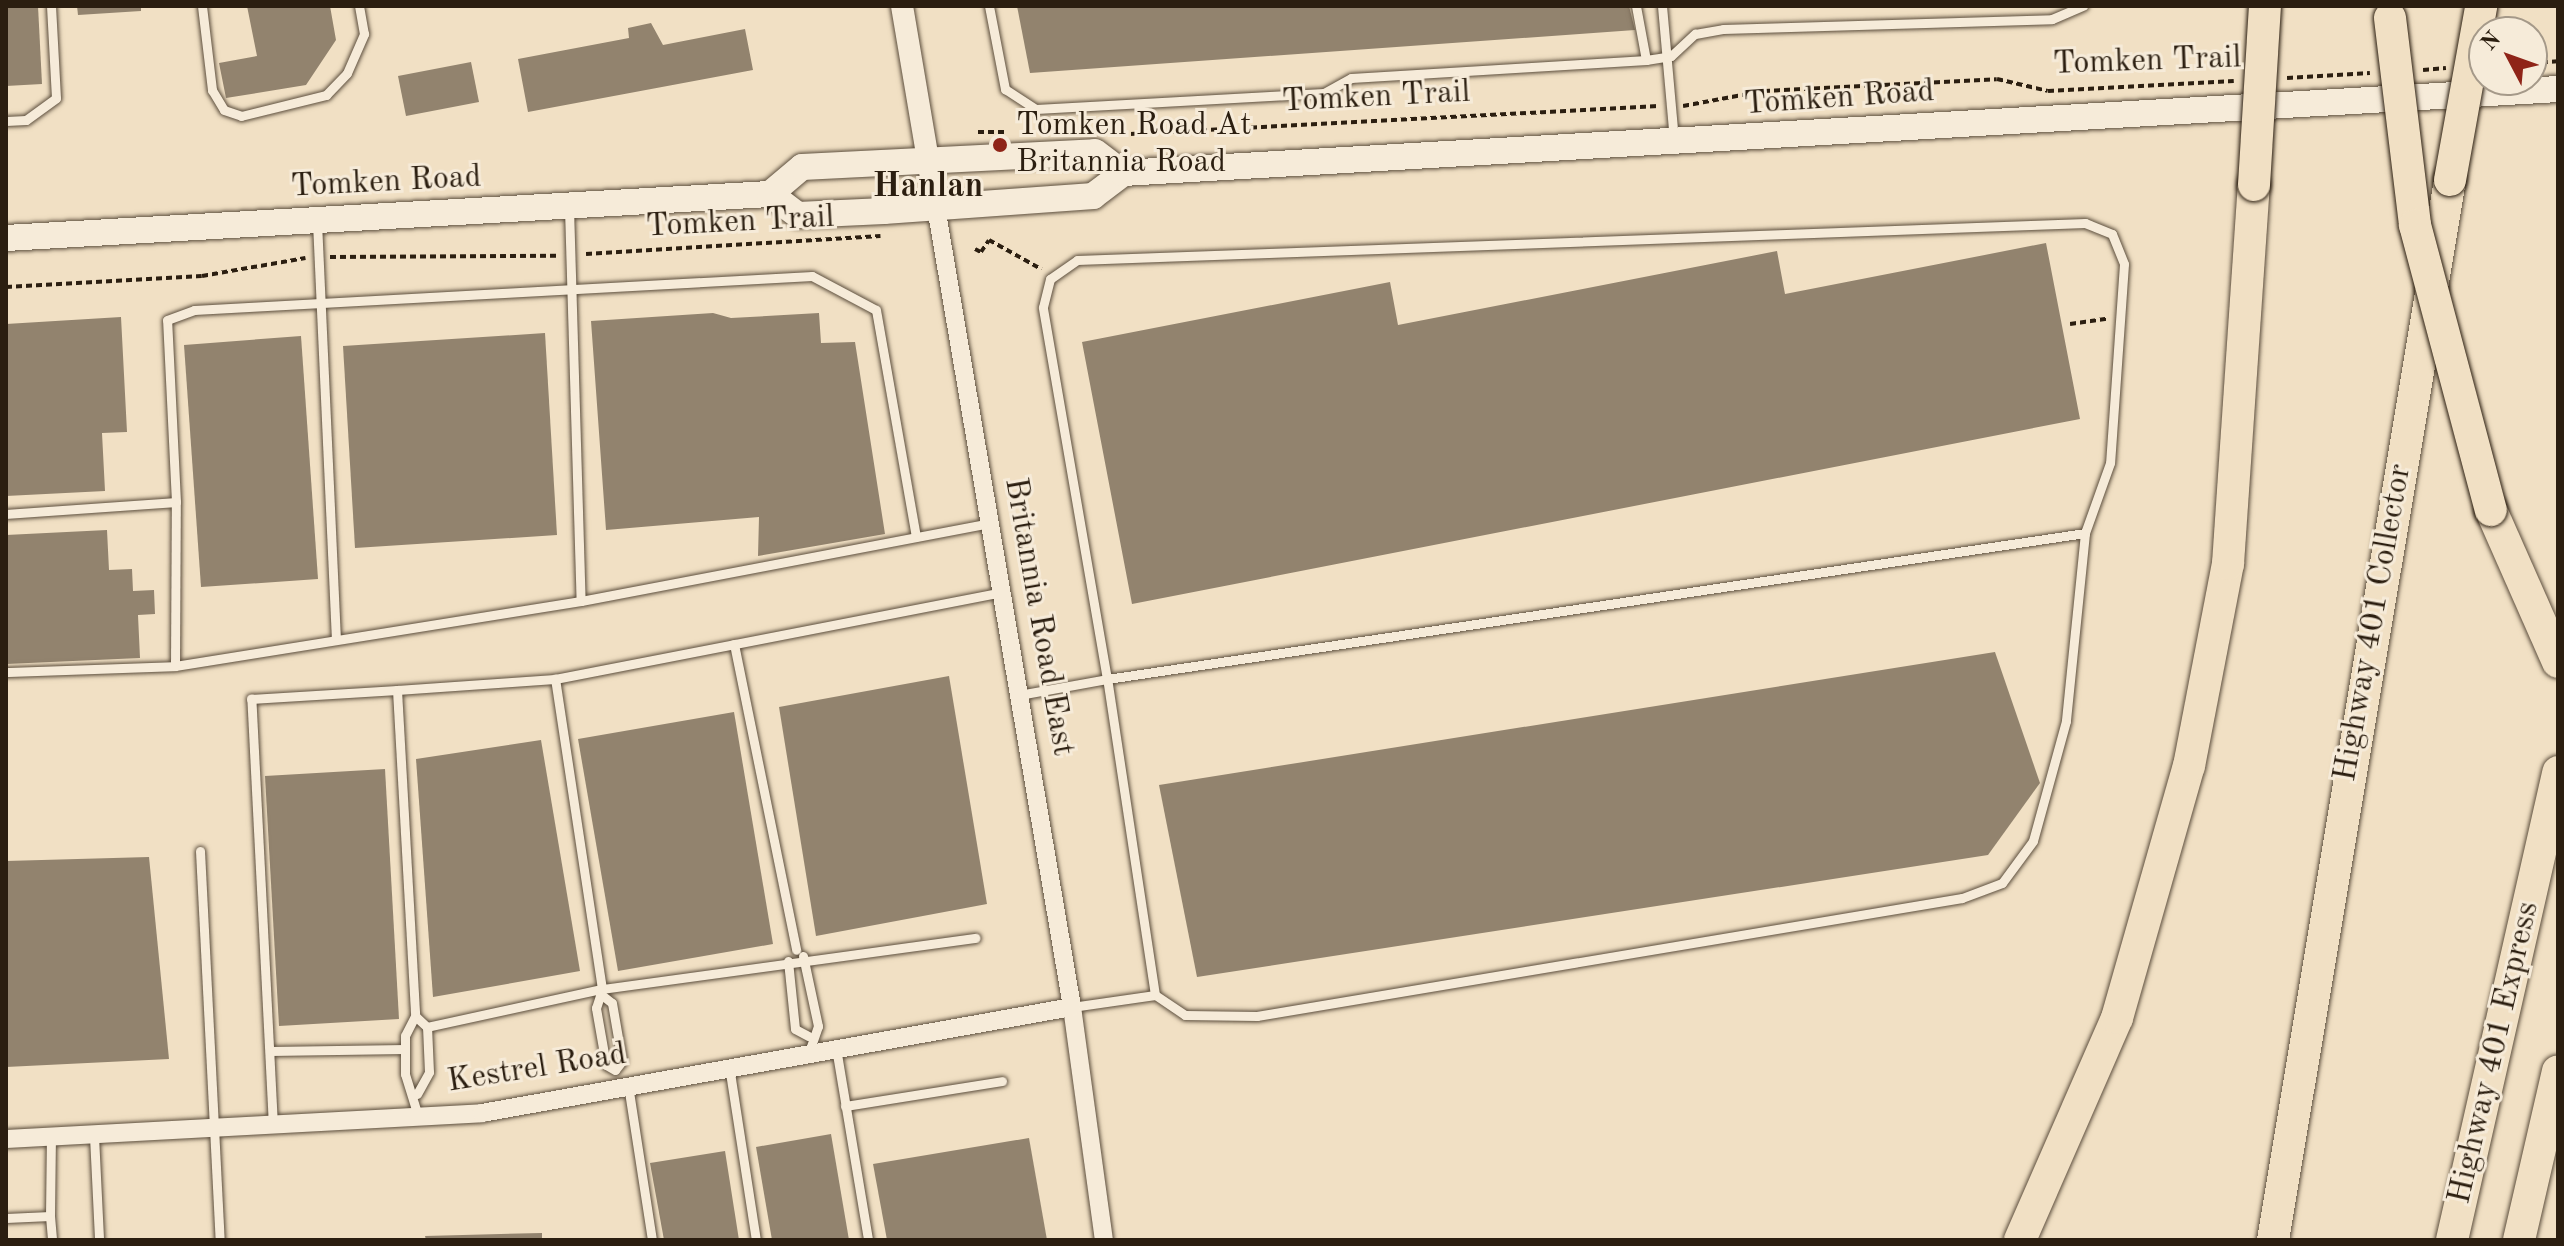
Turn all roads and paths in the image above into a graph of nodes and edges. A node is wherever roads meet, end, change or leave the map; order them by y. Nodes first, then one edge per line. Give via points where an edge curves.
1 (51, 6) edge
2 (202, 6) edge
3 (359, 6) edge
4 (902, 6) edge
5 (989, 6) edge
6 (1636, 6) edge
7 (1662, 6) edge
8 (2083, 6) edge
9 (2265, 6) edge
10 (2481, 7) edge
11 (2390, 12) edge
12 (1671, 56) junction
13 (1646, 60) junction
14 (2452, 68) dead end
15 (2405, 71) dead end
16 (2374, 73) dead end
17 (2279, 79) dead end
18 (2248, 80) dead end
19 (2558, 89) edge
20 (1718, 105) dead end
21 (1639, 107) dead end
22 (6, 121) edge
23 (973, 133) dead end
24 (1012, 135) dead end
25 (1099, 136) dead end
26 (1674, 144) junction
27 (930, 160) junction
28 (1123, 173) junction
29 (770, 194) junction
30 (569, 206) junction
31 (936, 207) junction
32 (316, 221) junction
33 (886, 233) dead end
34 (6, 238) edge
35 (975, 249) dead end
36 (595, 253) dead end
37 (348, 256) dead end
38 (542, 257) dead end
39 (282, 259) dead end
40 (1050, 279) junction
41 (6, 287) edge
42 (572, 290) junction
43 (320, 300) junction
44 (2120, 317) junction
45 (2070, 324) dead end
46 (176, 502) junction
47 (6, 514) edge
48 (990, 523) junction
49 (2085, 533) junction
50 (916, 537) junction
51 (1001, 592) junction
52 (581, 601) junction
53 (336, 638) junction
54 (734, 644) junction
55 (2558, 662) edge
56 (175, 666) junction
57 (6, 672) edge
58 (555, 679) junction
59 (1107, 679) junction
60 (397, 690) junction
61 (1019, 695) junction
62 (2558, 772) edge
63 (200, 851) dead end
64 (976, 938) dead end
65 (796, 950) junction
66 (807, 961) junction
67 (786, 964) junction
68 (602, 992) junction
69 (1155, 995) junction
70 (1072, 1007) junction
71 (415, 1016) junction
72 (427, 1027) junction
73 (809, 1044) junction
74 (836, 1048) junction
75 (405, 1049) junction
76 (270, 1051) junction
77 (729, 1066) junction
78 (2558, 1071) edge
79 (620, 1081) junction
80 (1002, 1081) dead end
81 (417, 1094) junction
82 (845, 1106) junction
83 (418, 1118) junction
84 (273, 1128) junction
85 (211, 1131) junction
86 (94, 1136) junction
87 (51, 1137) junction
88 (6, 1139) edge
89 (50, 1216) junction
90 (6, 1218) edge
91 (52, 1240) edge
92 (99, 1240) edge
93 (220, 1240) edge
94 (652, 1240) edge
95 (756, 1240) edge
96 (868, 1240) edge
97 (1104, 1240) edge
98 (2020, 1240) edge
99 (2273, 1240) edge
100 (2452, 1240) edge
101 (2519, 1240) edge

1 - 22 lane via 56,98 26,120
2 - 3 lane via 212,90 224,110 241,116 326,95 347,73 364,34
4 - 27 street, Britannia Road East
5 - 13 lane via 1005,89 1036,109 1324,93 1351,78
6 - 13 lane
7 - 12 lane
8 - 12 lane via 2052,19 1723,29 1695,34
9 - 98 highway, bridge via 2228,564 2189,766 2117,1018
10 - 99 highway, Highway 401 Collector, bridge
11 - 55 highway, bridge via 2415,225 2491,510
12 - 13 lane
12 - 26 lane
14 - 15 path
16 - 17 path, Tomken Trail
18 - 20 path, Tomken Trail via 2048,91 1997,79 1764,91
19 - 26 main road, Tomken Road
21 - 25 path, Tomken Trail
23 - 24 path
26 - 28 main road, Tomken Road
27 - 28 main road via 1095,152
27 - 29 main road via 802,167
27 - 31 street, Britannia Road East
28 - 31 main road via 1093,196
29 - 30 main road, Tomken Road
29 - 31 main road via 798,215
30 - 32 main road, Tomken Road
30 - 42 lane
31 - 48 street, Britannia Road East
32 - 34 main road, Tomken Road
32 - 43 lane
33 - 36 path, Tomken Trail
35 - 40 path via 981,252 989,240
37 - 38 path
39 - 41 path via 202,276
40 - 44 lane via 1077,260 2085,223 2112,234 2124,264
40 - 59 lane via 1043,307
42 - 43 lane
42 - 50 lane via 812,276 876,310
42 - 52 lane
43 - 46 lane via 194,310 167,320
43 - 53 lane
44 - 45 path
44 - 49 lane via 2110,463
46 - 47 lane
46 - 56 lane
48 - 50 lane
48 - 51 street, Britannia Road East
49 - 59 lane
49 - 69 lane via 2066,721 2033,841 2002,883 1962,898 1257,1016 1185,1015
50 - 52 lane
51 - 54 lane
51 - 61 street, Britannia Road East
52 - 53 lane
53 - 56 lane
54 - 58 lane
54 - 65 lane
56 - 57 lane
58 - 60 lane
58 - 68 lane
59 - 61 lane
59 - 69 lane
60 - 71 lane
60 - 76 lane via 251,699
61 - 70 street, Britannia Road East
62 - 100 highway, Highway 401 Express
63 - 85 lane
64 - 66 lane
65 - 66 lane
65 - 67 lane
66 - 67 lane
66 - 73 lane via 818,1026
67 - 68 lane
67 - 73 lane via 795,1029
68 - 72 lane
68 - 79 lane via 612,1003 622,1061
68 - 79 lane via 596,1008 606,1065
69 - 70 lane
70 - 74 street, Kestrel Road
70 - 97 street, Britannia Road East
71 - 72 lane
71 - 75 lane
72 - 81 lane via 429,1072
73 - 74 street, Kestrel Road
73 - 77 street, Kestrel Road
74 - 82 lane
75 - 76 lane
75 - 81 lane via 405,1074
76 - 84 lane
77 - 79 street, Kestrel Road
77 - 95 lane
78 - 101 highway, Highway 401 Express
79 - 83 street, Kestrel Road
79 - 94 lane
80 - 82 lane
81 - 83 lane
82 - 96 lane
83 - 84 street, Kestrel Road
84 - 85 street, Kestrel Road
85 - 86 street, Kestrel Road
85 - 93 lane
86 - 87 street, Kestrel Road
86 - 92 lane
87 - 88 street, Kestrel Road
87 - 89 lane
89 - 90 lane
89 - 91 lane

